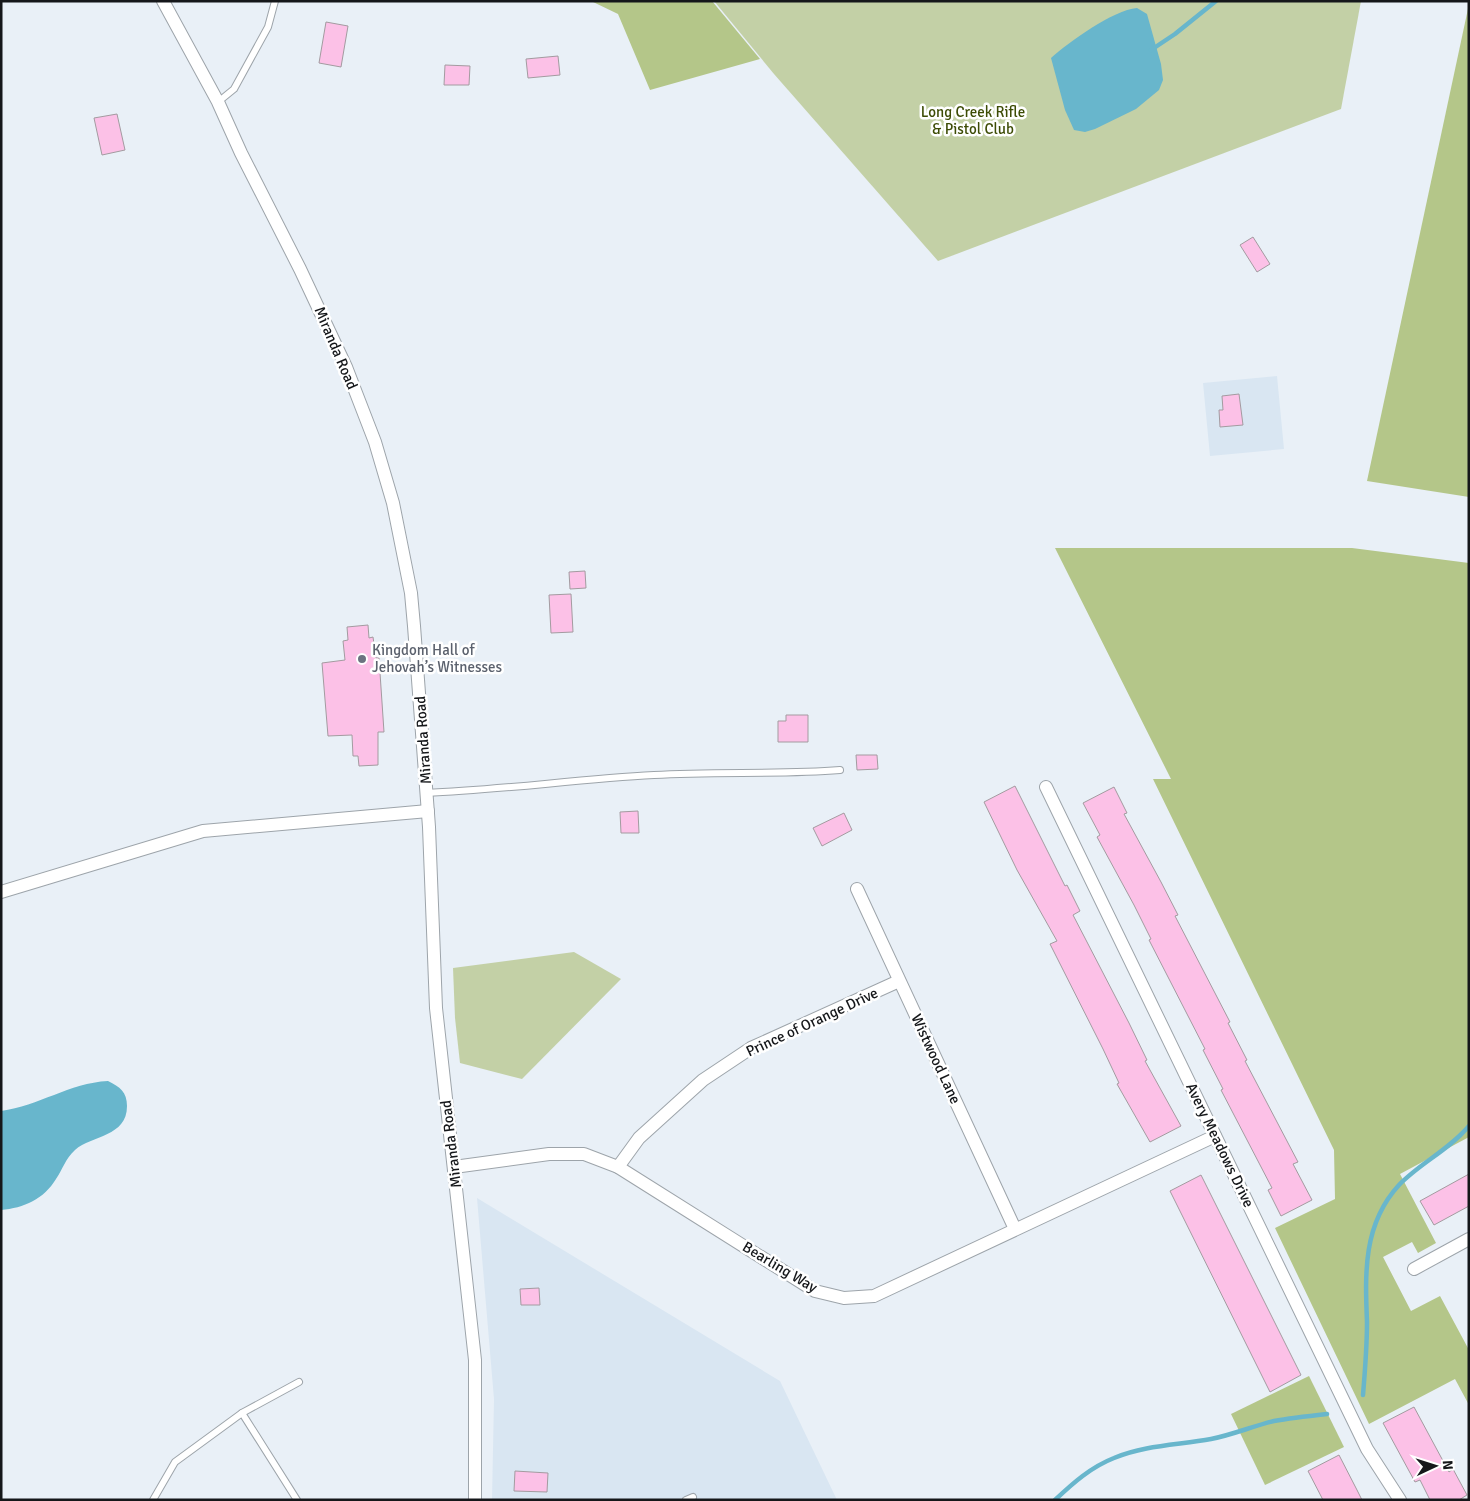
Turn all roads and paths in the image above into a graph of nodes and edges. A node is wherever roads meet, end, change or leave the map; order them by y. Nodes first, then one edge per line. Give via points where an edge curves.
1 (163, 1) edge
2 (275, 1) edge
3 (218, 102) junction
4 (840, 770) dead end
5 (1046, 787) dead end
6 (426, 793) junction
7 (428, 811) junction
8 (857, 889) dead end
9 (1, 892) edge
10 (899, 981) junction
11 (1215, 1136) junction
12 (454, 1167) junction
13 (618, 1167) junction
14 (1014, 1229) junction
15 (1469, 1239) edge
16 (1414, 1269) dead end
17 (299, 1382) dead end
18 (242, 1414) junction
19 (153, 1500) edge
20 (297, 1500) edge
21 (475, 1500) edge
22 (1400, 1500) edge

1 - 3 street, Miranda Road
2 - 3 lane via 268,27 234,89
3 - 6 street, Miranda Road via 332,335 394,503 411,593
4 - 6 lane via 652,775
5 - 11 street, Avery Meadows Drive
6 - 7 street, Miranda Road
7 - 9 street via 204,831
7 - 12 street, Miranda Road via 436,1008
8 - 10 street, Wistwood Lane
10 - 13 street, Prince of Orange Drive via 751,1048 703,1080 639,1138
10 - 14 street, Wistwood Lane
11 - 14 street, Bearling Way
11 - 22 street, Avery Meadows Drive via 1368,1448
12 - 13 street, Bearling Way via 549,1154 584,1154
12 - 21 street, Miranda Road via 475,1360
13 - 14 street, Bearling Way via 815,1291 844,1298 874,1296
15 - 16 street
17 - 18 lane
18 - 19 lane via 175,1462
18 - 20 lane

